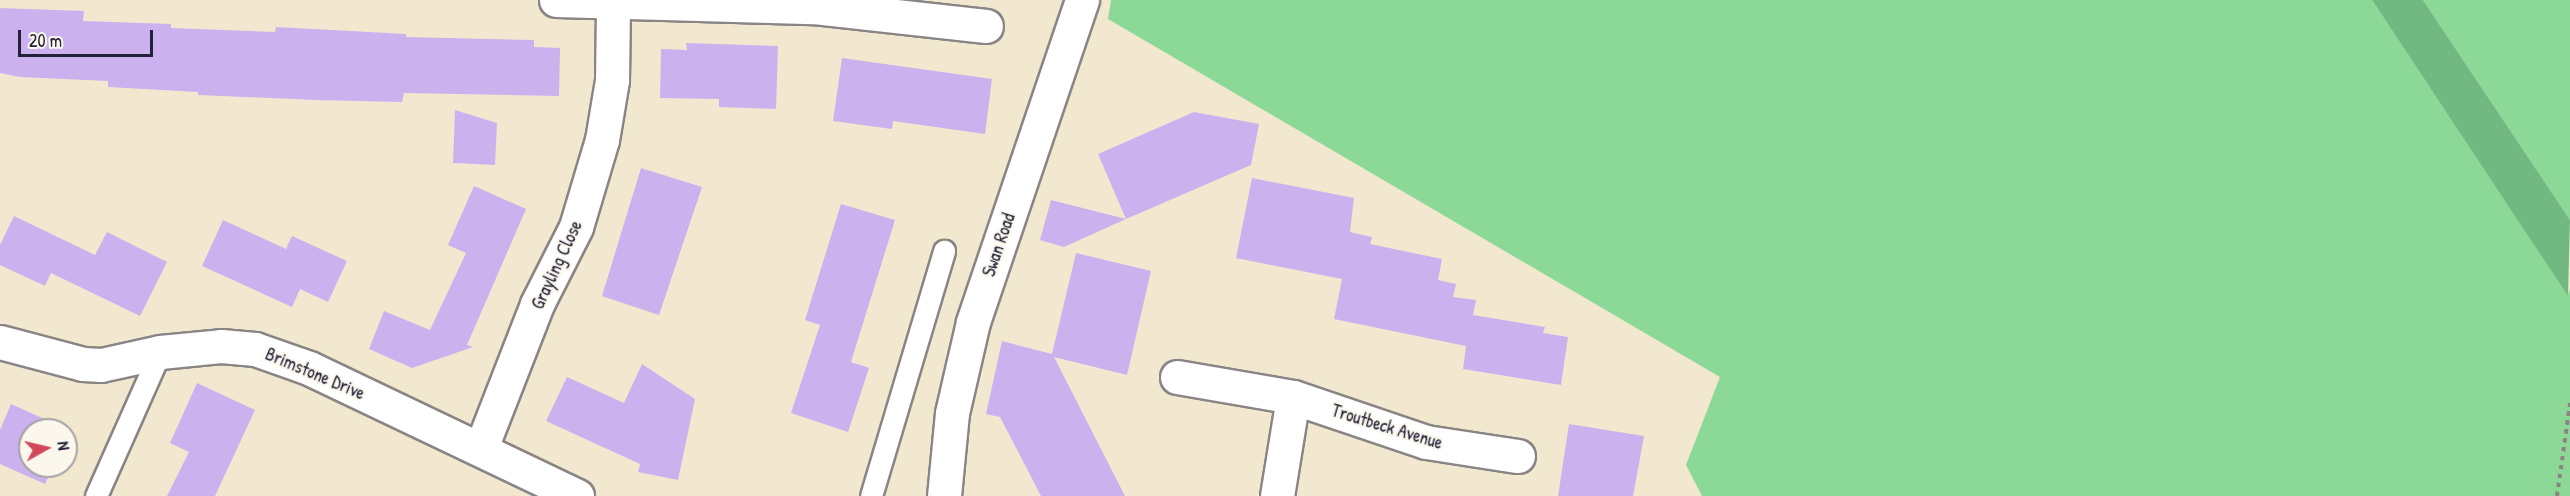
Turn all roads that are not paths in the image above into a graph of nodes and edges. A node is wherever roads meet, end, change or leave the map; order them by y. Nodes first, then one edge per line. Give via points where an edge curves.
1 (556, 0) edge
2 (1082, 0) edge
3 (613, 4) junction
4 (986, 26) dead end
5 (944, 251) dead end
6 (0, 342) edge
7 (160, 352) junction
8 (1178, 377) dead end
9 (1293, 397) junction
10 (481, 448) junction
11 (1518, 456) dead end
12 (534, 488) edge
13 (96, 496) edge
14 (577, 496) edge
15 (872, 496) edge
16 (944, 496) edge
17 (1277, 496) edge

1 - 3 street
2 - 16 street, Swan Road via 973,322 952,413
3 - 4 street via 814,7
3 - 10 street, Grayling Close via 612,80 602,140 580,216 537,304
5 - 15 lane
6 - 7 street, Brimstone Drive via 83,364
7 - 10 street, Brimstone Drive via 221,346 282,357
7 - 13 lane
8 - 9 street, Troutbeck Avenue
9 - 11 street, Troutbeck Avenue via 1426,442
9 - 17 street
10 - 12 street, Brimstone Drive
12 - 14 street, Brimstone Drive

